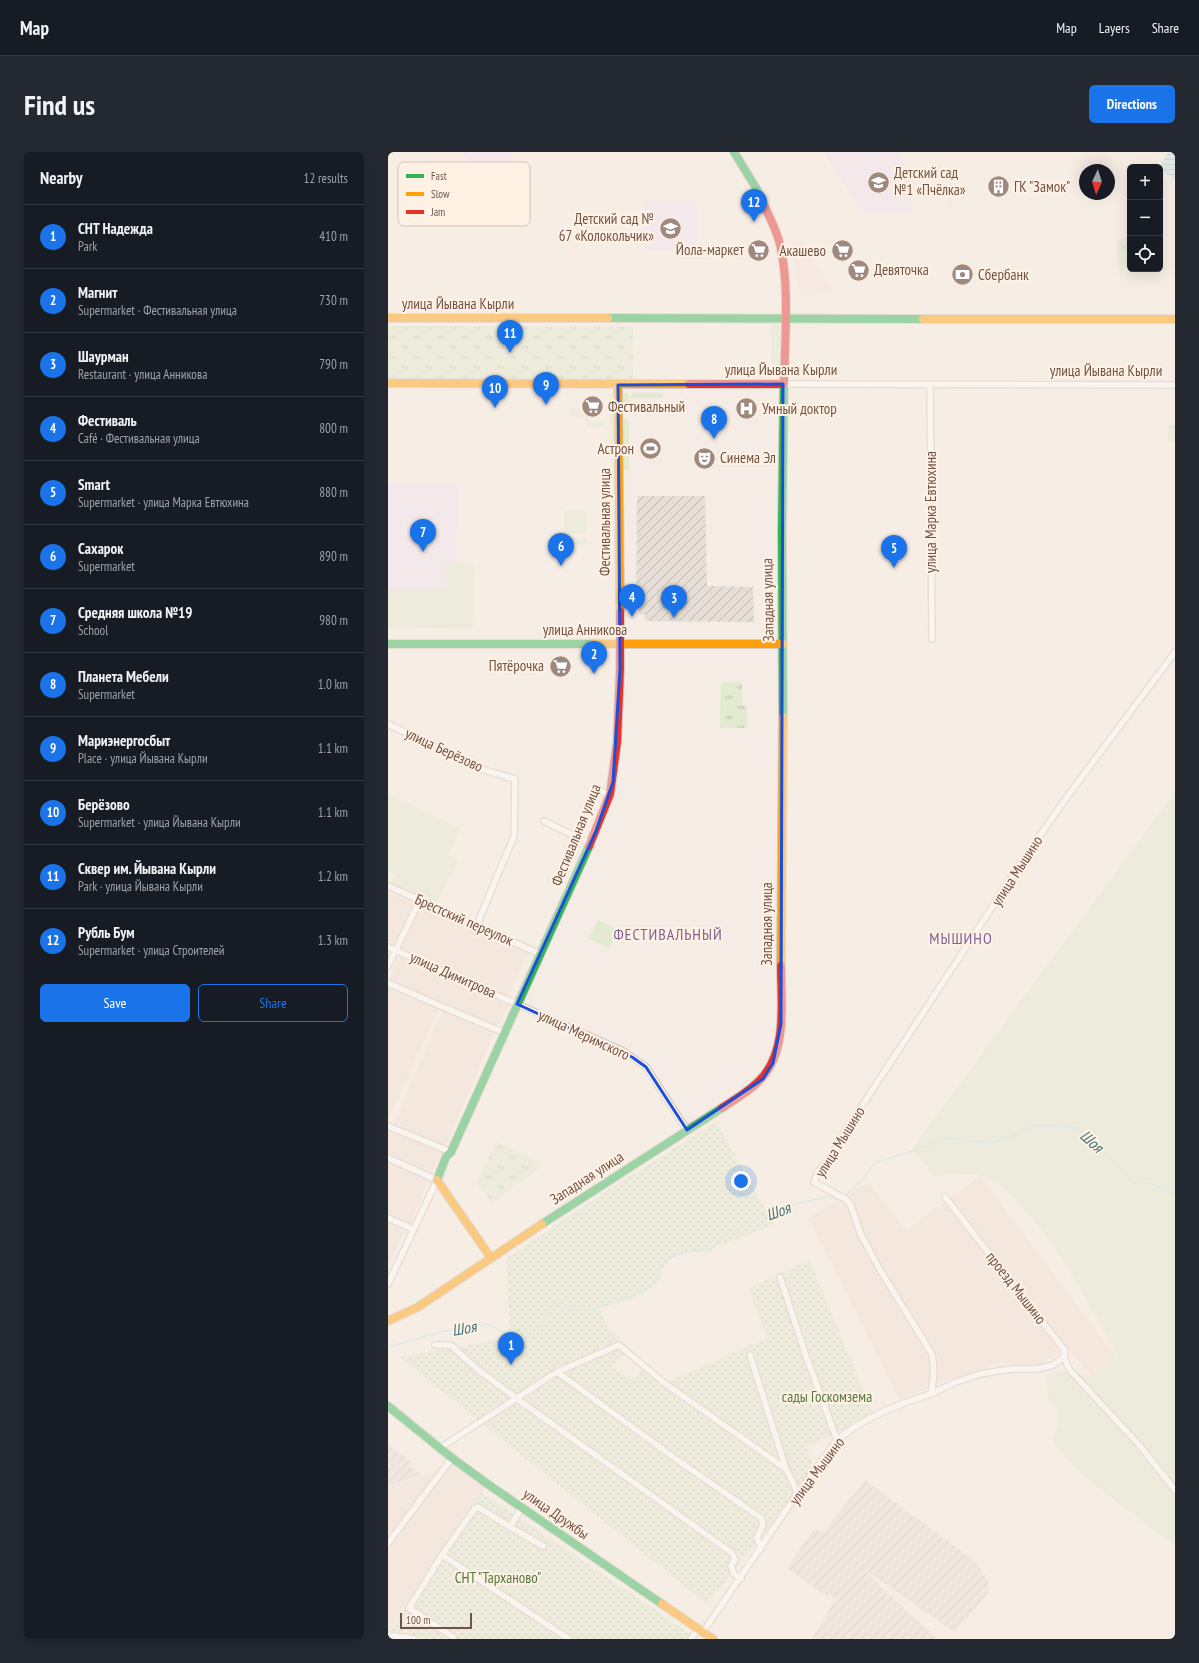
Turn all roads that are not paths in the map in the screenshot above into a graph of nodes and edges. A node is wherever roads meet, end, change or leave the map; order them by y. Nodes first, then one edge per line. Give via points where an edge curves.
1 (734, 152) edge
2 (388, 318) edge
3 (785, 319) junction
4 (1175, 319) edge
5 (388, 383) edge
6 (783, 384) junction
7 (930, 384) junction
8 (618, 385) junction
9 (1175, 385) edge
10 (932, 639) dead end
11 (388, 644) edge
12 (620, 644) junction
13 (783, 644) junction
14 (1175, 652) edge
15 (388, 724) edge
16 (544, 821) dead end
17 (591, 844) junction
18 (388, 886) edge
19 (420, 900) junction
20 (477, 925) junction
21 (388, 947) edge
22 (396, 950) junction
23 (540, 954) junction
24 (388, 966) edge
25 (388, 982) edge
26 (517, 1004) junction
27 (505, 1032) junction
28 (388, 1126) edge
29 (687, 1130) junction
30 (451, 1152) junction
31 (388, 1158) edge
32 (437, 1180) junction
33 (945, 1197) dead end
34 (388, 1218) edge
35 (414, 1229) junction
36 (491, 1258) junction
37 (780, 1277) dead end
38 (388, 1284) edge
39 (388, 1321) edge
40 (436, 1345) dead end
41 (750, 1355) dead end
42 (1064, 1357) junction
43 (557, 1372) junction
44 (931, 1394) junction
45 (516, 1398) junction
46 (388, 1406) edge
47 (837, 1440) junction
48 (440, 1448) junction
49 (452, 1458) junction
50 (786, 1470) junction
51 (1175, 1490) edge
52 (798, 1494) junction
53 (522, 1508) junction
54 (510, 1527) junction
55 (388, 1543) edge
56 (543, 1546) dead end
57 (761, 1549) junction
58 (442, 1555) junction
59 (740, 1579) junction
60 (700, 1630) junction
61 (388, 1636) edge
62 (415, 1639) edge
63 (453, 1639) edge
64 (569, 1639) edge
65 (691, 1639) edge
66 (713, 1639) edge

1 - 3 main road, Западная улица via 766,208 779,242 784,270
2 - 3 main road, улица Йывана Кырли
3 - 4 main road, улица Йывана Кырли
3 - 6 main road, Западная улица
5 - 8 main road, улица Йывана Кырли
6 - 7 street, улица Йывана Кырли
6 - 8 main road, улица Йывана Кырли
6 - 13 main road, Западная улица
7 - 9 street, улица Йывана Кырли
7 - 10 street, улица Марка Евтюхина
8 - 12 main road, Фестивальная улица
11 - 12 main road, улица Анникова
12 - 13 main road, улица Анникова
12 - 17 main road, Фестивальная улица via 617,742
13 - 29 main road, Западная улица via 779,1043 773,1063 763,1079
14 - 44 street, улица Мышино via 1034,845 814,1182 847,1200 851,1206 861,1235 880,1270 932,1354 935,1366
15 - 20 street, улица Берёзово via 478,768 515,779 514,836
16 - 17 street
17 - 23 main road, Фестивальная улица
18 - 19 street, Брестский переулок
19 - 20 street, Брестский переулок
19 - 22 street
20 - 23 street, Брестский переулок
21 - 22 street, улица Димитрова
22 - 24 street
22 - 26 street, улица Димитрова
23 - 26 main road, Фестивальная улица
25 - 27 street
26 - 27 main road, Фестивальная улица
26 - 29 street, улица Меримского via 632,1057 646,1067
27 - 30 main road, Фестивальная улица
28 - 30 street
29 - 36 main road, Западная улица
30 - 32 main road, Фестивальная улица via 446,1170
31 - 32 street
32 - 35 street, Фестивальная улица
32 - 36 main road
33 - 42 street, проезд Мышино via 1062,1346
34 - 35 street
35 - 38 street, Фестивальная улица
36 - 39 main road, Западная улица via 418,1307
37 - 47 street
40 - 45 street via 452,1346 477,1369
41 - 50 street
42 - 44 street via 1053,1365 1037,1370 1011,1369 980,1374
42 - 51 street, проезд Мышино via 1069,1369 1140,1446
43 - 45 street
43 - 50 street via 619,1345 663,1382
43 - 57 street via 761,1518 763,1525 757,1537
44 - 47 street, улица Мышино via 867,1420
45 - 48 street
45 - 59 street via 732,1553 735,1560 731,1566 734,1574
46 - 48 main road, улица Дружбы
47 - 52 street, улица Мышино
48 - 49 main road, улица Дружбы
49 - 53 main road, улица Дружбы
49 - 55 street
50 - 52 street
52 - 57 street, улица Мышино
53 - 54 street
53 - 60 main road, улица Дружбы
54 - 56 street
54 - 58 street via 478,1507 475,1508
57 - 59 street, улица Мышино
58 - 63 street via 409,1608
58 - 64 street
59 - 60 street, улица Мышино
60 - 65 street, улица Мышино
60 - 66 main road, улица Дружбы
61 - 62 street

